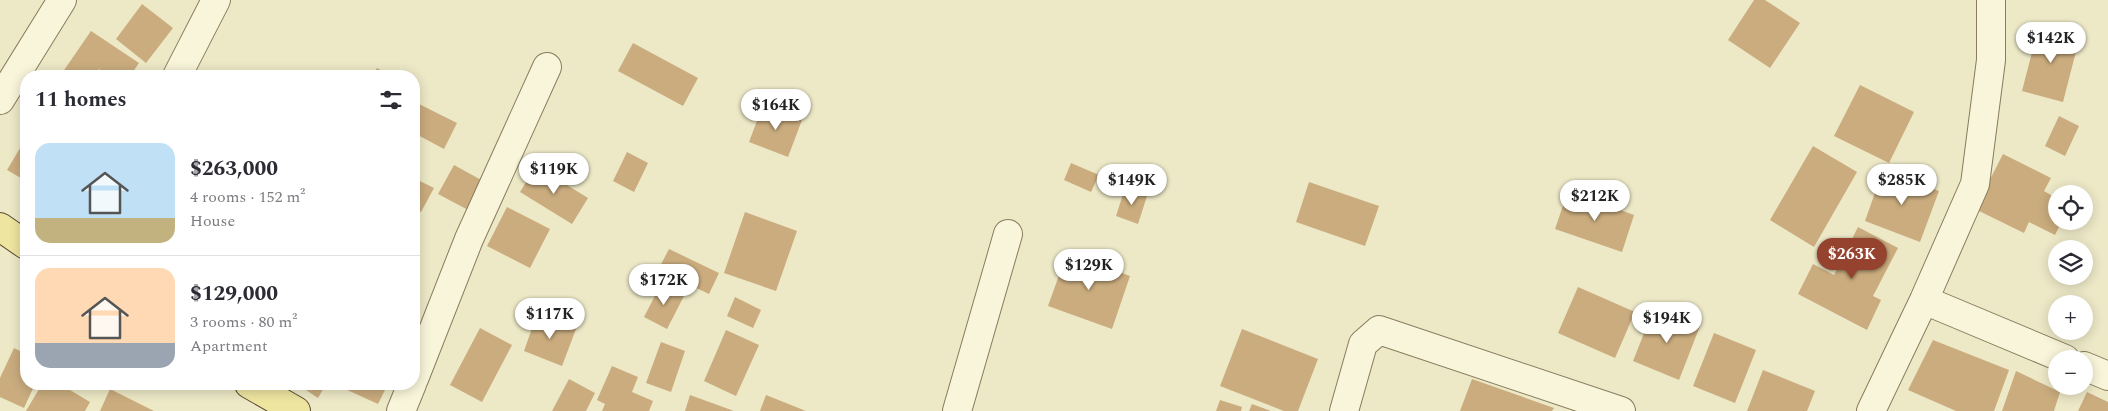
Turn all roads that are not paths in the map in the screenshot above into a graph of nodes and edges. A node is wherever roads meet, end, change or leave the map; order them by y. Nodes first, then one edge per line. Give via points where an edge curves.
1 (62, 0) edge
2 (216, 0) edge
3 (1992, 0) edge
4 (547, 67) dead end
5 (180, 70) edge
6 (0, 100) edge
7 (0, 227) edge
8 (1008, 234) dead end
9 (20, 241) edge
10 (1924, 300) junction
11 (2048, 352) edge
12 (420, 365) edge
13 (2093, 370) edge
14 (2108, 376) edge
15 (259, 390) edge
16 (410, 390) edge
17 (296, 411) edge
18 (401, 411) edge
19 (957, 411) edge
20 (1344, 411) edge
21 (1621, 411) edge
22 (1871, 411) edge

1 - 6 street
2 - 5 street
3 - 10 street via 1991,60 1975,184
4 - 12 street via 469,239
7 - 9 main road
8 - 19 street
10 - 11 street
10 - 22 street
13 - 14 street
15 - 17 main road
16 - 18 street
20 - 21 street via 1363,344 1379,330

